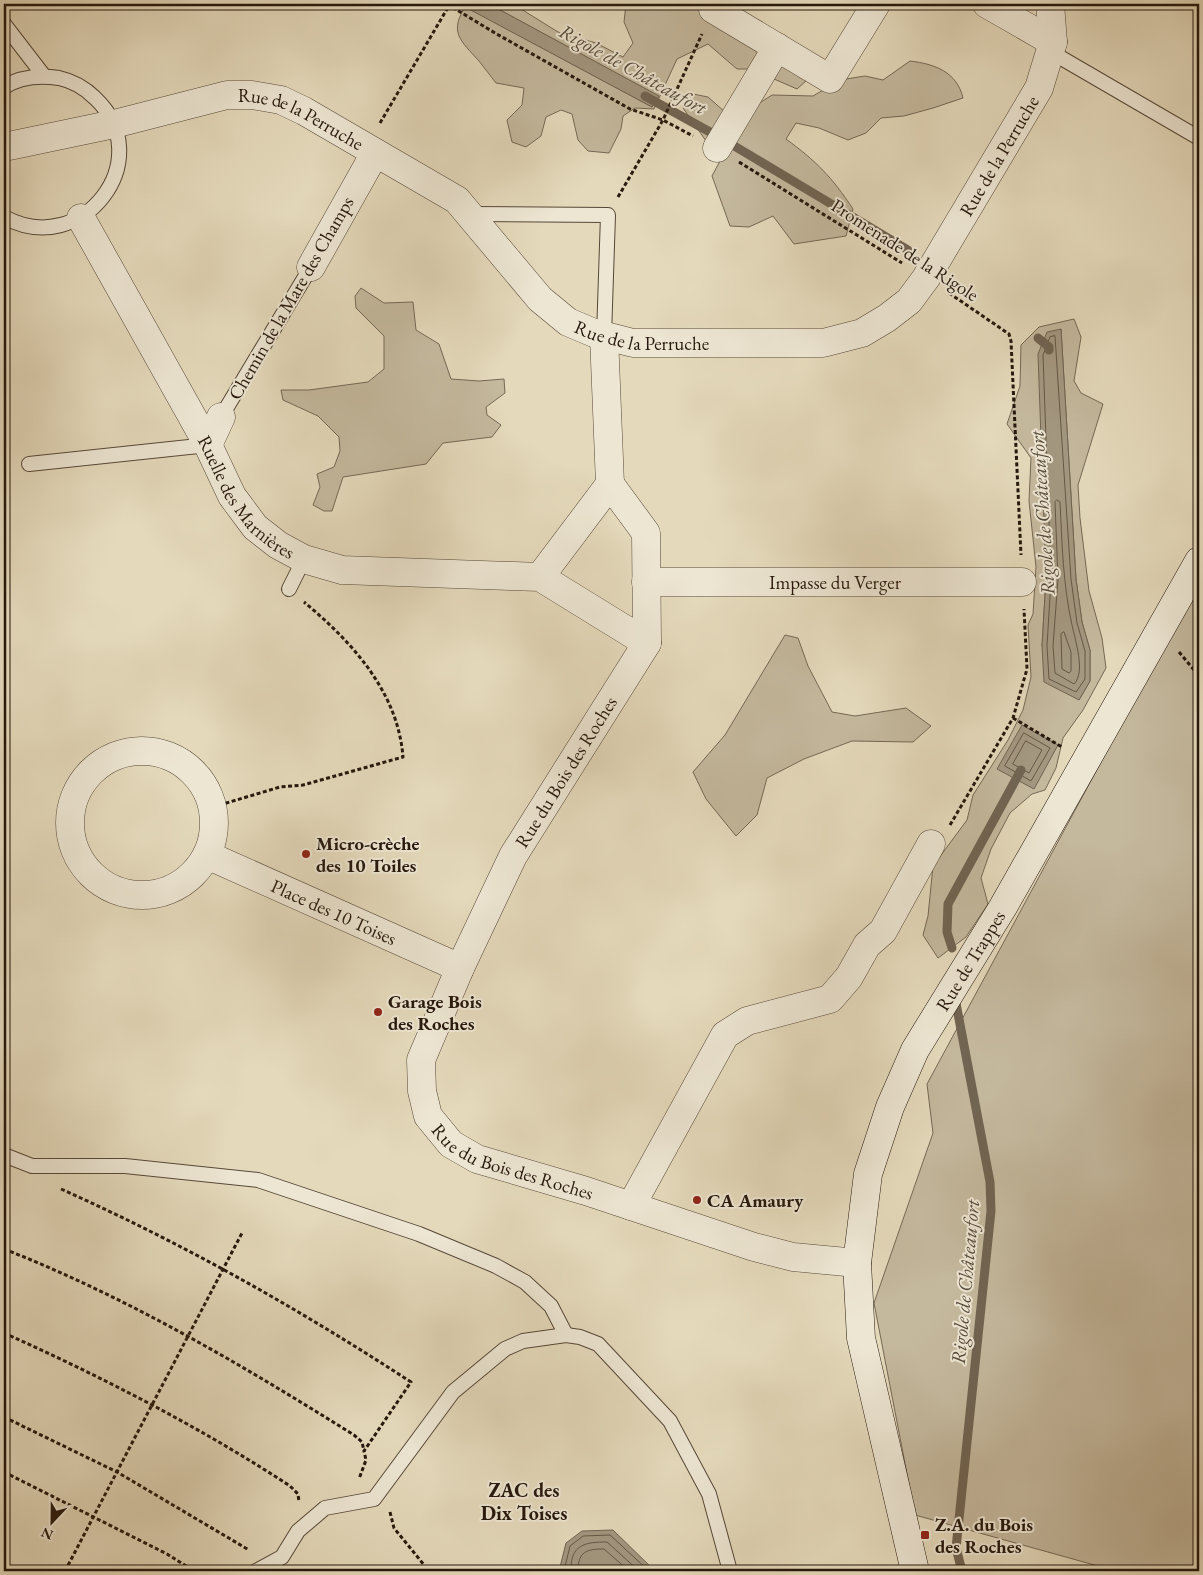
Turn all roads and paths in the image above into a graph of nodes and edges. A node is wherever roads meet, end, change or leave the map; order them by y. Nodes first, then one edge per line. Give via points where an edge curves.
1 (448, 4) edge
2 (876, 4) edge
3 (987, 4) edge
4 (1050, 4) edge
5 (713, 9) joint
6 (4, 24) edge
7 (777, 47) junction
8 (1052, 47) junction
9 (44, 76) junction
10 (4, 87) edge
11 (664, 120) junction
12 (114, 124) junction
13 (1199, 138) edge
14 (4, 147) edge
15 (717, 148) junction
16 (371, 150) junction
17 (471, 214) junction
18 (608, 215) junction
19 (4, 216) edge
20 (81, 218) junction
21 (311, 267) joint
22 (926, 278) junction
23 (604, 336) junction
24 (222, 417) joint
25 (208, 445) junction
26 (29, 464) dead end
27 (610, 484) junction
28 (304, 559) junction
29 (1199, 561) edge
30 (540, 577) junction
31 (646, 582) junction
32 (1022, 582) junction
33 (288, 589) joint
34 (647, 643) junction
35 (1013, 718) junction
36 (1085, 760) junction
37 (213, 806) junction
38 (931, 844) joint
39 (207, 855) junction
40 (460, 968) junction
41 (4, 1156) edge
42 (60, 1188) dead end
43 (631, 1206) junction
44 (242, 1234) dead end
45 (4, 1249) edge
46 (857, 1263) junction
47 (225, 1269) junction
48 (4, 1333) edge
49 (566, 1335) junction
50 (190, 1337) junction
51 (152, 1406) junction
52 (4, 1417) edge
53 (364, 1451) junction
54 (4, 1472) edge
55 (117, 1472) junction
56 (374, 1499) junction
57 (335, 1507) junction
58 (95, 1516) junction
59 (306, 1524) junction
60 (271, 1562) junction
61 (65, 1571) edge
62 (194, 1571) edge
63 (256, 1571) edge
64 (429, 1571) edge
65 (730, 1571) edge
66 (915, 1571) edge

1 - 11 path, Promenade de la Rigole via 630,109
1 - 16 path
2 - 7 street via 830,79
3 - 8 street
4 - 8 street, Rue de la Perruche
5 - 7 street
5 - 11 path
6 - 9 lane
7 - 15 street
8 - 13 lane
8 - 22 street, Rue de la Perruche via 1039,88
9 - 10 lane via 27,78
9 - 12 lane via 66,80 86,90 103,105
11 - 15 path, Promenade de la Rigole
11 - 18 path
12 - 14 street, Rue de la Perruche
12 - 16 street, Rue de la Perruche via 227,95 252,95 289,104
12 - 20 lane via 119,145 118,166 98,205
15 - 22 path, Promenade de la Rigole
16 - 17 street, Rue de la Perruche via 457,200
16 - 21 street, Chemin de la Mare des Champs
17 - 18 lane
17 - 23 street, Rue de la Perruche via 540,299 568,322
18 - 23 lane
19 - 20 lane via 16,223 38,228 60,226
20 - 25 street, Ruelle des Marnières
21 - 24 lane, Chemin de la Mare des Champs
22 - 23 street, Rue de la Perruche via 909,301 887,318 862,333 823,343 633,343
22 - 32 path, Promenade de la Rigole via 1009,334
23 - 27 street
24 - 25 street, Chemin de la Mare des Champs
25 - 26 lane
25 - 28 street, Ruelle des Marnières via 232,496 256,527 278,545
27 - 30 street
27 - 31 street via 646,533
28 - 30 street, Ruelle des Marnières via 342,570
28 - 33 lane
29 - 36 street, Rue de Trappes
30 - 34 street
31 - 32 street, Impasse du Verger
31 - 34 street
32 - 35 path, Promenade de la Rigole via 1028,669
33 - 37 path via 331,624 355,649 376,679 401,733 404,757
34 - 40 street, Rue du Bois des Roches via 513,856
35 - 36 path
35 - 38 path, Promenade de la Rigole via 953,822
36 - 46 street, Rue de Trappes via 1003,907 916,1050 901,1083 868,1174
37 - 39 street via 214,832
37 - 39 street via 204,784 188,767 168,755 145,750 121,753 99,764 83,780 72,802 70,825 74,849 87,869 105,885 127,894 151,894 174,888 193,875
38 - 43 street via 883,931 867,945 849,977 830,999 747,1021 725,1035
39 - 40 street, Place des 10 Toises
40 - 43 street, Rue du Bois des Roches via 421,1060 422,1091 428,1116 451,1144 477,1159
41 - 49 lane via 32,1166 125,1166 258,1180 419,1234 496,1266 525,1282 551,1306
42 - 47 path via 123,1216
43 - 46 street, Rue du Bois des Roches via 793,1257
44 - 47 path
45 - 50 path via 89,1286
46 - 66 street, Rue de Trappes via 861,1338
47 - 50 path
47 - 53 path via 411,1382
48 - 51 path
49 - 56 lane via 523,1341 505,1349 453,1392
49 - 65 lane via 598,1344 670,1421 709,1494
50 - 51 path
50 - 53 path via 354,1435 362,1442
51 - 55 path
51 - 59 path via 290,1486 298,1494 298,1519
52 - 55 path
53 - 57 path via 366,1460 360,1477
54 - 58 path
55 - 58 path
55 - 60 path
56 - 57 lane
56 - 64 path via 392,1513 394,1528
57 - 59 lane via 326,1508
58 - 61 path
58 - 62 path
59 - 60 lane via 282,1557
60 - 63 lane

